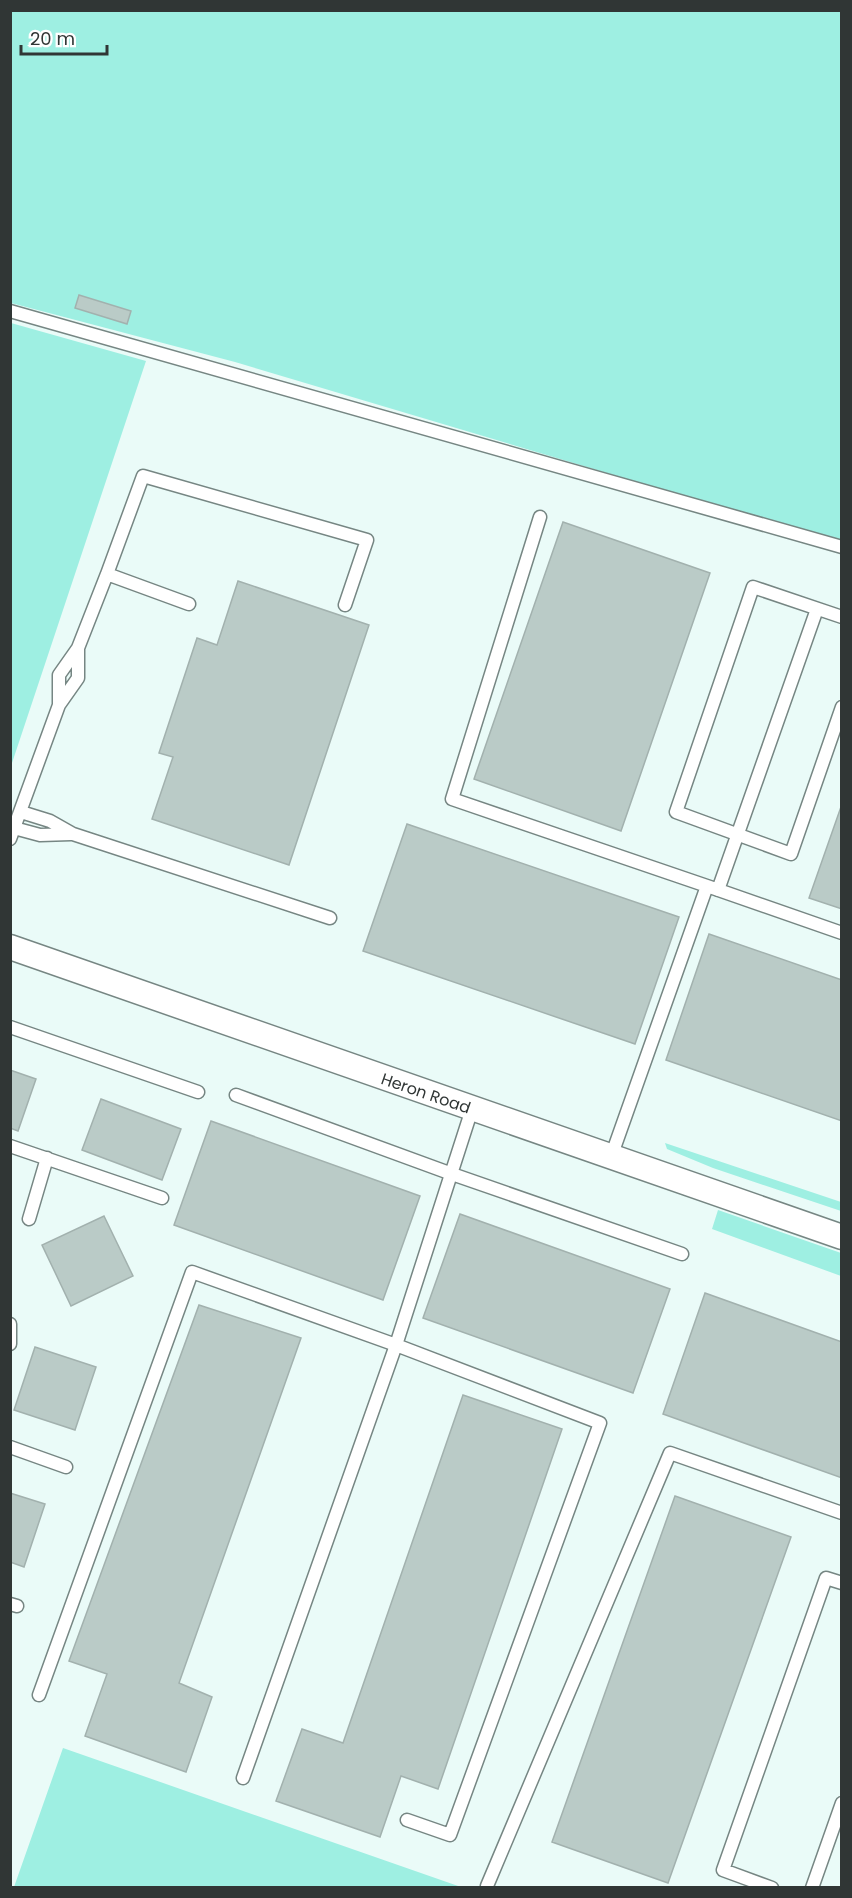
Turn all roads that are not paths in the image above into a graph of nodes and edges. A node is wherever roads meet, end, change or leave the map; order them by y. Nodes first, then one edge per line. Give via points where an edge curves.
1 (10, 311) edge
2 (540, 517) dead end
3 (842, 547) edge
4 (107, 574) junction
5 (189, 604) dead end
6 (345, 605) dead end
7 (817, 609) junction
8 (842, 617) edge
9 (842, 707) edge
10 (21, 812) junction
11 (12, 833) edge
12 (73, 834) junction
13 (738, 835) junction
14 (713, 888) junction
15 (330, 918) dead end
16 (842, 933) edge
17 (10, 947) edge
18 (10, 1027) edge
19 (198, 1092) dead end
20 (236, 1095) dead end
21 (472, 1109) junction
22 (10, 1146) edge
23 (611, 1157) junction
24 (47, 1158) junction
25 (452, 1174) junction
26 (162, 1198) dead end
27 (29, 1219) dead end
28 (842, 1237) edge
29 (682, 1254) dead end
30 (10, 1324) edge
31 (10, 1344) edge
32 (396, 1346) junction
33 (10, 1447) edge
34 (66, 1467) dead end
35 (842, 1513) edge
36 (842, 1583) edge
37 (39, 1695) dead end
38 (243, 1778) dead end
39 (842, 1803) edge
40 (406, 1820) dead end
41 (487, 1886) dead end
42 (772, 1887) edge
43 (812, 1887) edge

1 - 3 lane
2 - 14 lane via 452,799
4 - 5 lane
4 - 6 lane via 143,476 367,540
4 - 10 lane via 78,648 78,678 59,705
7 - 8 lane
7 - 13 lane
7 - 13 lane via 753,587 676,812
9 - 13 lane via 791,854
10 - 11 lane
10 - 12 lane via 50,821
11 - 12 lane
12 - 15 lane
13 - 14 lane
14 - 16 lane
14 - 23 lane
17 - 21 street, Heron Road
18 - 19 lane
20 - 25 lane
21 - 23 street, Heron Road
21 - 25 lane
22 - 24 lane
23 - 28 street, Heron Road
24 - 26 lane
24 - 27 lane
25 - 29 lane
25 - 32 lane
30 - 31 lane
32 - 37 lane via 192,1272
32 - 38 lane
32 - 40 lane via 600,1423 450,1835
33 - 34 lane
35 - 41 lane via 670,1453
36 - 42 lane via 826,1578 723,1870
39 - 43 lane

